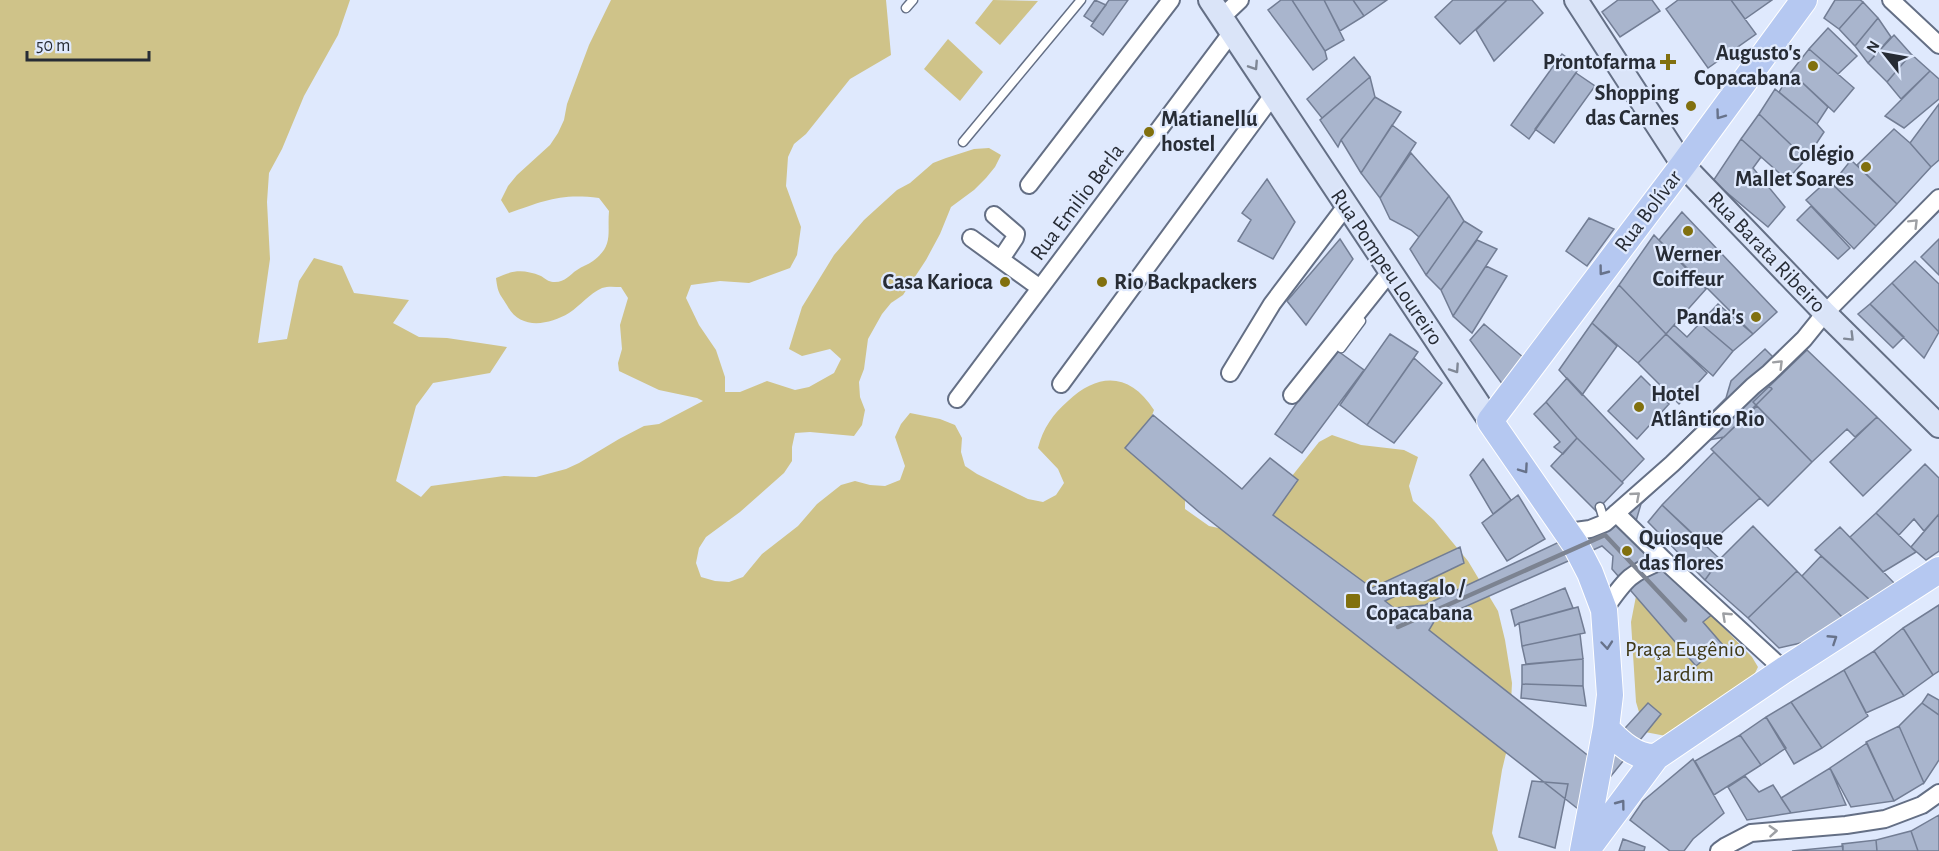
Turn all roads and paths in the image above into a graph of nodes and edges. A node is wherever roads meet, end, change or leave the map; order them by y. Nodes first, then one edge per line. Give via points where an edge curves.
1 (913, 0) edge
2 (1081, 0) edge
3 (1171, 0) edge
4 (1240, 0) edge
5 (1576, 0) edge
6 (1804, 0) edge
7 (1891, 0) edge
8 (906, 8) dead end
9 (1221, 16) edge
10 (1939, 45) edge
11 (1273, 95) junction
12 (963, 142) dead end
13 (1683, 165) junction
14 (1029, 185) dead end
15 (1939, 198) edge
16 (1346, 206) junction
17 (994, 214) dead end
18 (971, 237) dead end
19 (1001, 259) junction
20 (1392, 275) junction
21 (1040, 288) junction
22 (1825, 313) junction
23 (1341, 348) dead end
24 (1230, 373) dead end
25 (1061, 384) dead end
26 (1292, 395) dead end
27 (957, 399) dead end
28 (1490, 421) junction
29 (1939, 426) edge
30 (1607, 514) junction
31 (1568, 532) junction
32 (1664, 560) junction
33 (1939, 570) edge
34 (1604, 610) junction
35 (1784, 670) junction
36 (1606, 728) junction
37 (1656, 757) junction
38 (1939, 793) edge
39 (1584, 851) edge
40 (1719, 851) edge

1 - 8 lane
2 - 12 lane
3 - 14 street
4 - 9 street, Rua Emilio Berla
5 - 13 main road, Rua Barata Ribeiro
6 -> 13 main road, Rua Bolívar
7 - 10 street
9 -> 11 main road, Rua Pompeu Loureiro
9 - 21 street, Rua Emilio Berla
11 - 16 main road, Rua Pompeu Loureiro
11 - 25 street
13 - 22 main road, Rua Barata Ribeiro
13 -> 28 main road, Rua Bolívar
22 -> 15 street
16 - 20 main road, Rua Pompeu Loureiro
16 - 24 street via 1272,303
17 - 19 street via 1016,234
18 - 19 street
19 - 21 street
20 - 23 lane
20 - 26 street
20 -> 28 main road, Rua Pompeu Loureiro
21 - 27 street, Rua Emilio Berla
22 -> 29 main road, Rua Barata Ribeiro
30 -> 22 street via 1672,464 1804,339
28 -> 31 main road, Rua Pompeu Loureiro
30 - 31 street via 1590,529
30 - 32 street
31 - 34 main road
32 - 34 street via 1628,577
35 -> 32 street
35 -> 33 main road
34 -> 36 main road via 1610,677
35 - 37 main road
36 - 37 main road via 1620,743 1644,758
36 - 39 main road
39 -> 37 main road
40 -> 38 street via 1751,833 1885,819 1922,805

